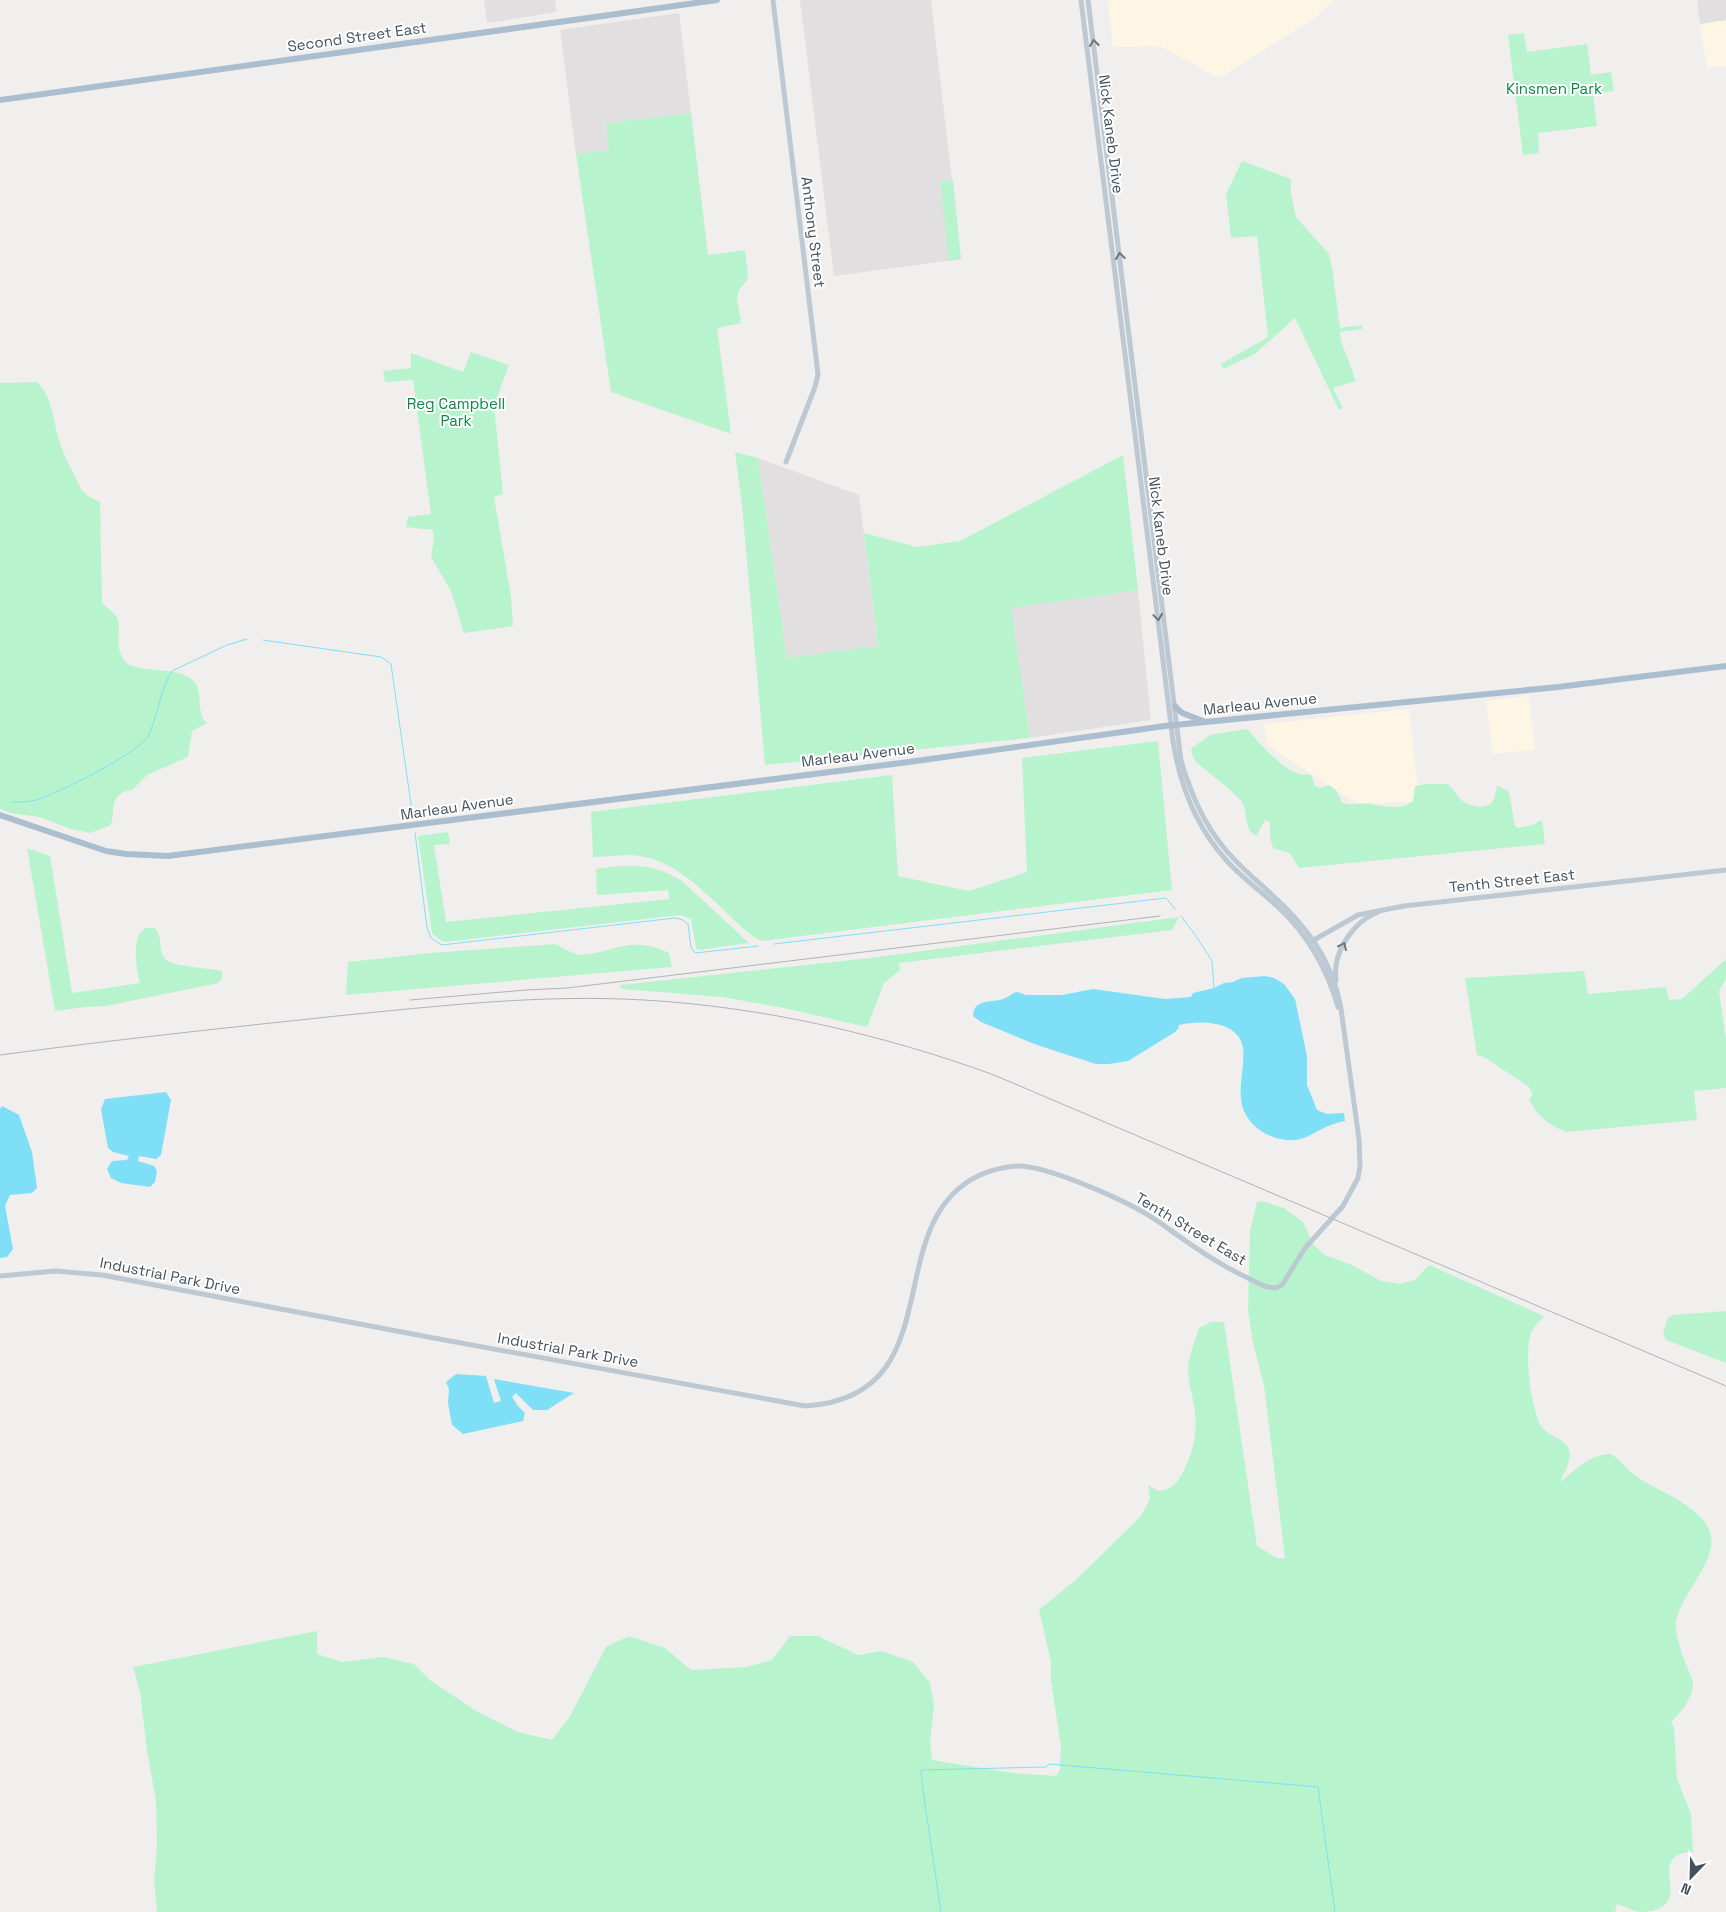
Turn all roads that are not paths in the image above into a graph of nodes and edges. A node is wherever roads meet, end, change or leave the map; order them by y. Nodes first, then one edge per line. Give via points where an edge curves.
1 (717, 0) edge
2 (773, 0) edge
3 (1081, 0) edge
4 (1088, 0) edge
5 (0, 100) edge
6 (786, 462) dead end
7 (1726, 666) edge
8 (1175, 706) junction
9 (1204, 722) junction
10 (1175, 725) junction
11 (0, 814) edge
12 (1726, 870) edge
13 (1390, 908) junction
14 (1312, 942) junction
15 (1338, 994) junction
16 (1342, 1023) junction
17 (996, 1169) joint
18 (0, 1276) edge
19 (1284, 1282) joint

1 - 5 main road, Second Street East
2 - 6 street, Anthony Street via 818,374
3 -> 10 street, Nick Kaneb Drive
8 -> 4 street, Nick Kaneb Drive
7 - 9 main road, Marleau Avenue via 1558,687
8 - 9 main road via 1182,713
8 - 10 street, Nick Kaneb Drive
9 - 10 main road, Marleau Avenue
10 - 11 main road, Marleau Avenue via 168,856 106,850
10 - 14 street, Nick Kaneb Drive via 1186,778 1211,832 1237,862 1294,915
12 - 13 street, Tenth Street East
13 - 14 street, Tenth Street East via 1358,915
15 -> 13 street via 1338,960 1346,939 1364,920
14 - 15 street, Nick Kaneb Drive via 1329,967
14 - 16 street, Nick Kaneb Drive
15 - 16 street, Nick Kaneb Drive
16 - 19 street, Nick Kaneb Drive via 1360,1138 1358,1178 1343,1206 1305,1248
17 - 18 street, Industrial Park Drive via 978,1176 955,1193 931,1223 902,1336 885,1369 853,1394 805,1406 102,1275 55,1271
17 - 19 street, Tenth Street East via 1017,1166 1040,1169 1070,1180 1143,1212 1230,1270 1273,1288

